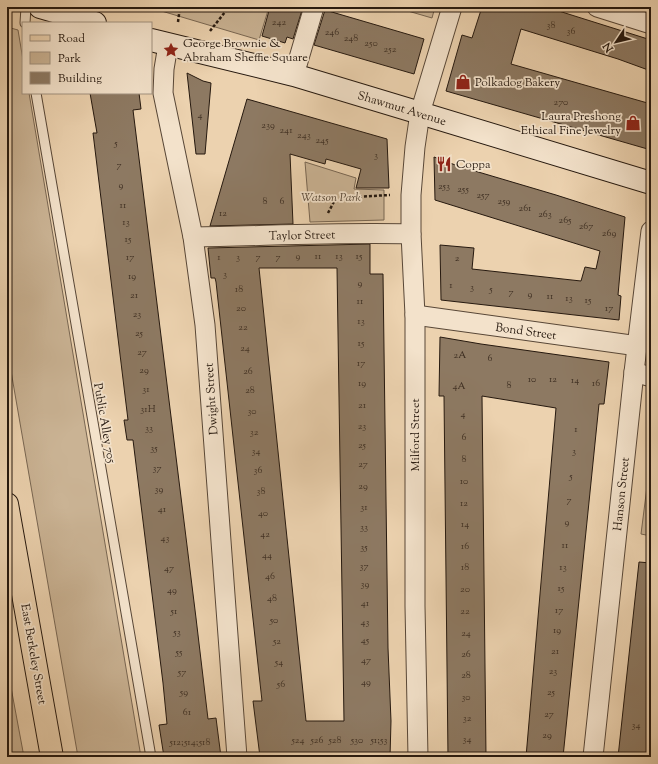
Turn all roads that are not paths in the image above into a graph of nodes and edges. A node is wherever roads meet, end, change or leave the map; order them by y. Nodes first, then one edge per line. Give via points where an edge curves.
1 (26, 7) edge
2 (40, 7) edge
3 (314, 7) edge
4 (452, 7) edge
5 (598, 7) edge
6 (25, 22) edge
7 (92, 22) edge
8 (651, 24) edge
9 (159, 42) edge
10 (294, 76) junction
11 (36, 94) edge
12 (420, 113) junction
13 (651, 183) edge
14 (651, 230) edge
15 (411, 234) junction
16 (193, 237) junction
17 (415, 315) junction
18 (638, 346) junction
19 (643, 374) edge
20 (7, 504) edge
21 (13, 576) edge
22 (52, 757) edge
23 (151, 757) edge
24 (237, 757) edge
25 (418, 757) edge
26 (593, 757) edge

1 - 6 lane
2 - 7 main road
3 - 10 street
4 - 12 street, Milford Street
5 - 8 street
9 - 10 main road, Shawmut Avenue
9 - 16 street, Dwight Street via 164,69 163,93
10 - 12 main road, Shawmut Avenue
11 - 23 lane, Public Alley 705
12 - 13 main road, Shawmut Avenue
12 - 15 street, Milford Street via 411,195
14 - 18 street, Hanson Street
15 - 16 street, Taylor Street
15 - 17 street, Milford Street
16 - 24 street, Dwight Street via 205,325
17 - 18 street, Bond Street
17 - 25 street, Milford Street
18 - 19 street, Hanson Street
19 - 26 street, Hanson Street
20 - 21 main road, East Berkeley Street
21 - 22 main road, East Berkeley Street

